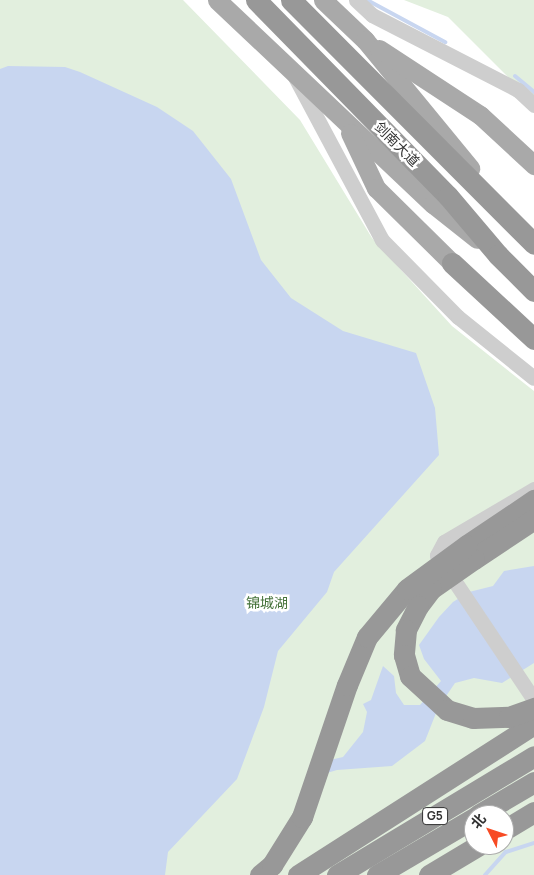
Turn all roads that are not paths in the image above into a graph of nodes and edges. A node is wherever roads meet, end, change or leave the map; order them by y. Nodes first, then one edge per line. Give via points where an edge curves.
1 (216, 0) edge
2 (256, 0) edge
3 (292, 0) edge
4 (324, 0) edge
5 (356, 0) edge
6 (364, 40) junction
7 (294, 76) junction
8 (534, 105) edge
9 (345, 122) junction
10 (534, 165) edge
11 (529, 239) edge
12 (498, 255) junction
13 (452, 263) joint
14 (534, 292) edge
15 (534, 339) edge
16 (534, 378) edge
17 (534, 489) edge
18 (534, 500) edge
19 (534, 519) edge
20 (470, 552) junction
21 (534, 700) edge
22 (534, 708) edge
23 (534, 724) edge
24 (534, 756) edge
25 (534, 782) edge
26 (495, 805) edge
27 (534, 812) edge
28 (464, 824) edge
29 (514, 824) edge
30 (464, 854) edge
31 (260, 875) edge
32 (298, 875) edge
33 (337, 875) edge
34 (378, 875) edge
35 (429, 875) edge

1 - 7 main road
2 - 12 highway, 剑南大道 via 448,196
3 - 11 highway, 剑南大道
4 - 6 main road
5 - 8 street via 372,14 518,90
6 - 10 main road via 480,115
6 - 11 main road
7 - 9 main road
7 - 16 street via 382,240 458,317
9 - 12 main road via 433,204
9 - 13 main road via 376,188
12 - 14 highway, 剑南大道
13 - 15 highway
17 - 21 street via 438,548 437,555
18 - 20 highway
19 - 20 highway
20 - 22 highway, bridge via 431,589 406,630 404,654 410,676 447,710 473,718 509,717
20 - 31 highway, bridge via 407,589 366,637 302,817 272,865
23 - 32 highway
24 - 33 highway, G5
25 - 26 highway
27 - 29 highway
28 - 34 highway, G5
30 - 35 highway

